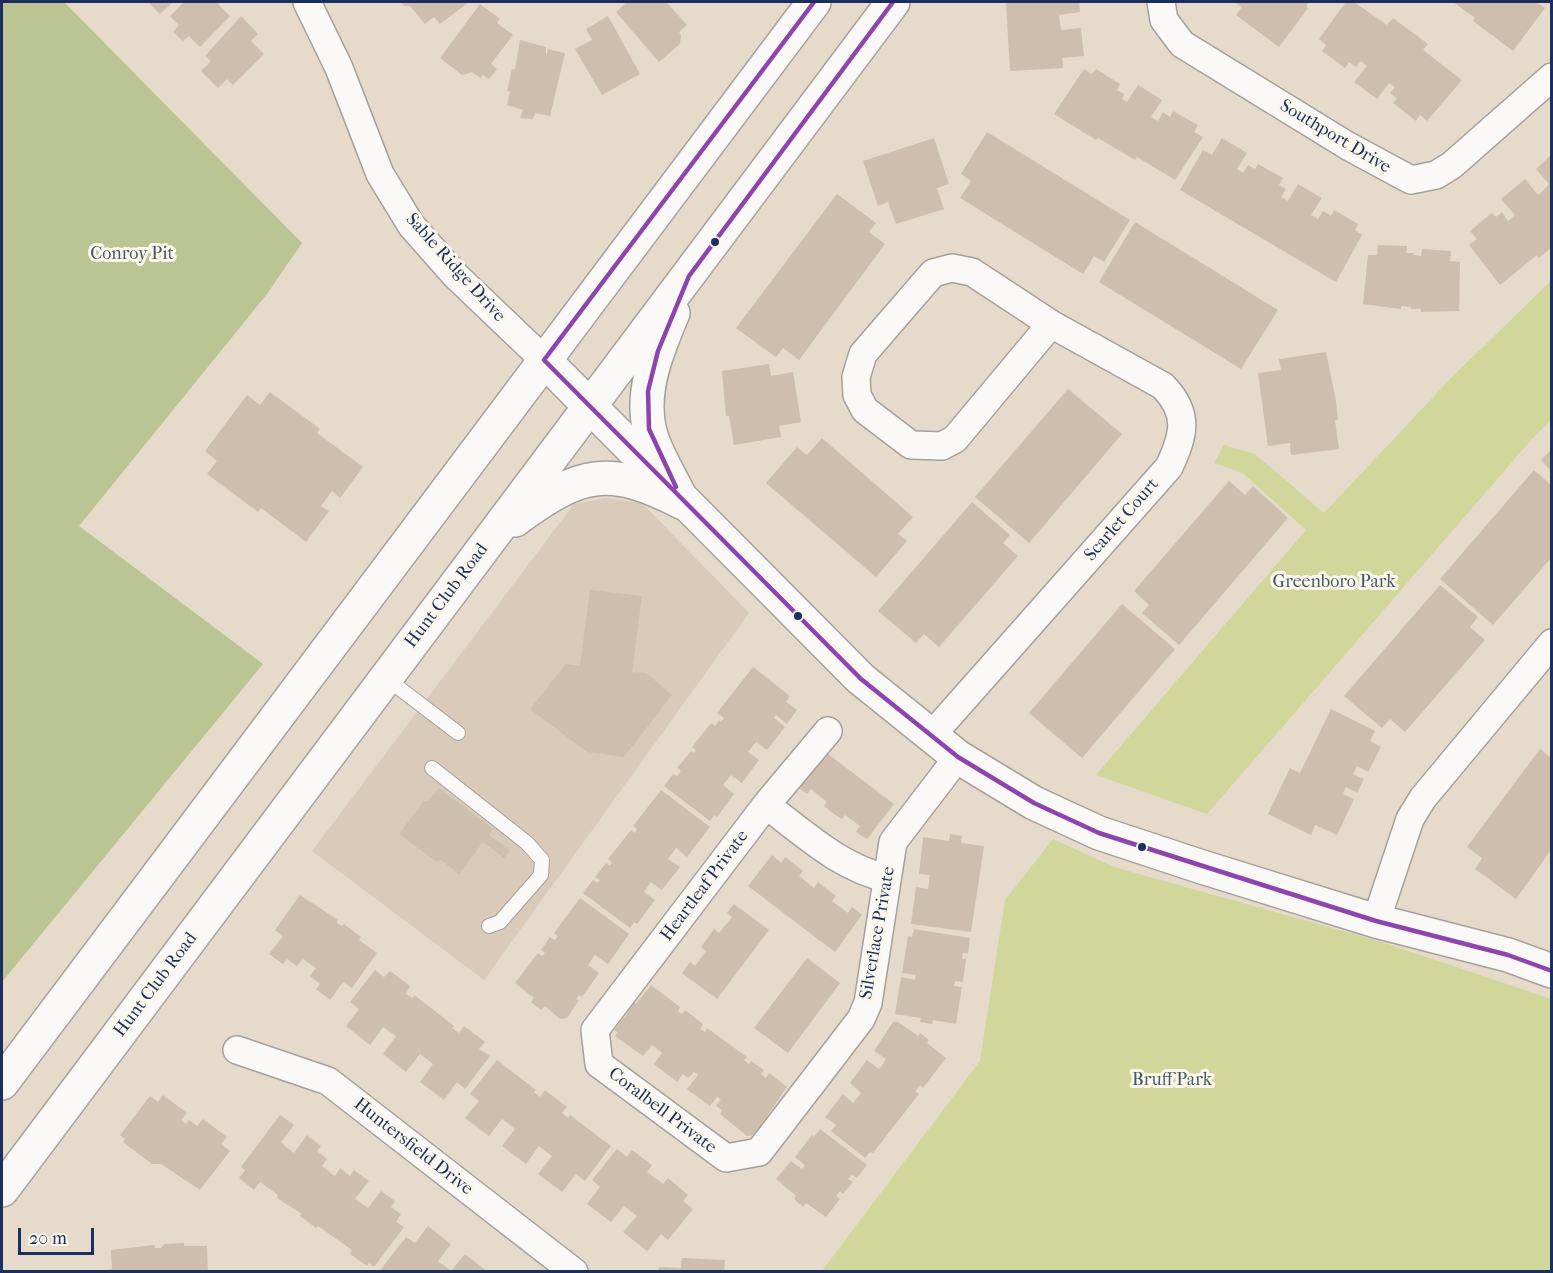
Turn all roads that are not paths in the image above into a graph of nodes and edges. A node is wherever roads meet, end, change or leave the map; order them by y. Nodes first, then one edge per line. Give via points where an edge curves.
1 (307, 2) edge
2 (814, 2) edge
3 (893, 2) edge
4 (1161, 2) edge
5 (1551, 77) edge
6 (689, 276) junction
7 (1052, 324) junction
8 (544, 360) junction
9 (589, 405) junction
10 (683, 503) junction
11 (489, 540) junction
12 (1551, 643) edge
13 (386, 678) junction
14 (828, 731) dead end
15 (458, 734) dead end
16 (931, 736) junction
17 (958, 757) junction
18 (432, 768) dead end
19 (766, 805) junction
20 (887, 878) junction
21 (1376, 921) junction
22 (489, 926) dead end
23 (1551, 971) edge
24 (597, 1047) joint
25 (237, 1050) dead end
26 (2, 1083) edge
27 (742, 1156) joint
28 (2, 1190) edge
29 (574, 1272) edge

1 - 8 street, Sable Ridge Drive via 339,69 380,174 411,225 456,276
2 - 8 main road
3 - 6 main road, Hunt Club Road
4 - 5 street, Southport Drive via 1164,20 1182,44 1411,180 1452,165
6 - 9 main road, Hunt Club Road
6 - 10 main road via 669,322 646,396 654,444
7 - 7 street, Scarlet Court via 955,439 942,446 911,445 865,410 857,395 856,377 863,354 933,273 952,268 972,272
7 - 16 street, Scarlet Court via 1163,386 1178,400 1183,423 1178,449 1168,467
8 - 9 main road
8 - 26 main road
9 - 10 main road
9 - 11 main road, Hunt Club Road
10 - 11 main road via 633,480 587,480 548,496
10 - 16 main road via 861,679
11 - 13 main road, Hunt Club Road
12 - 21 street via 1423,798 1410,819
13 - 15 lane
13 - 28 main road, Hunt Club Road
14 - 19 street, Heartleaf Private
16 - 17 main road
17 - 20 street, Silverlace Private via 893,842
17 - 21 main road via 1034,803 1099,833
18 - 22 lane via 527,843 542,860 541,875 501,922
19 - 20 street via 846,864
19 - 24 street, Heartleaf Private via 595,1030
20 - 27 street, Silverlace Private via 861,1019 759,1152
21 - 23 main road via 1508,955
24 - 27 street, Coralbell Private via 599,1064 608,1071 726,1158
25 - 29 street, Huntersfield Drive via 328,1081

